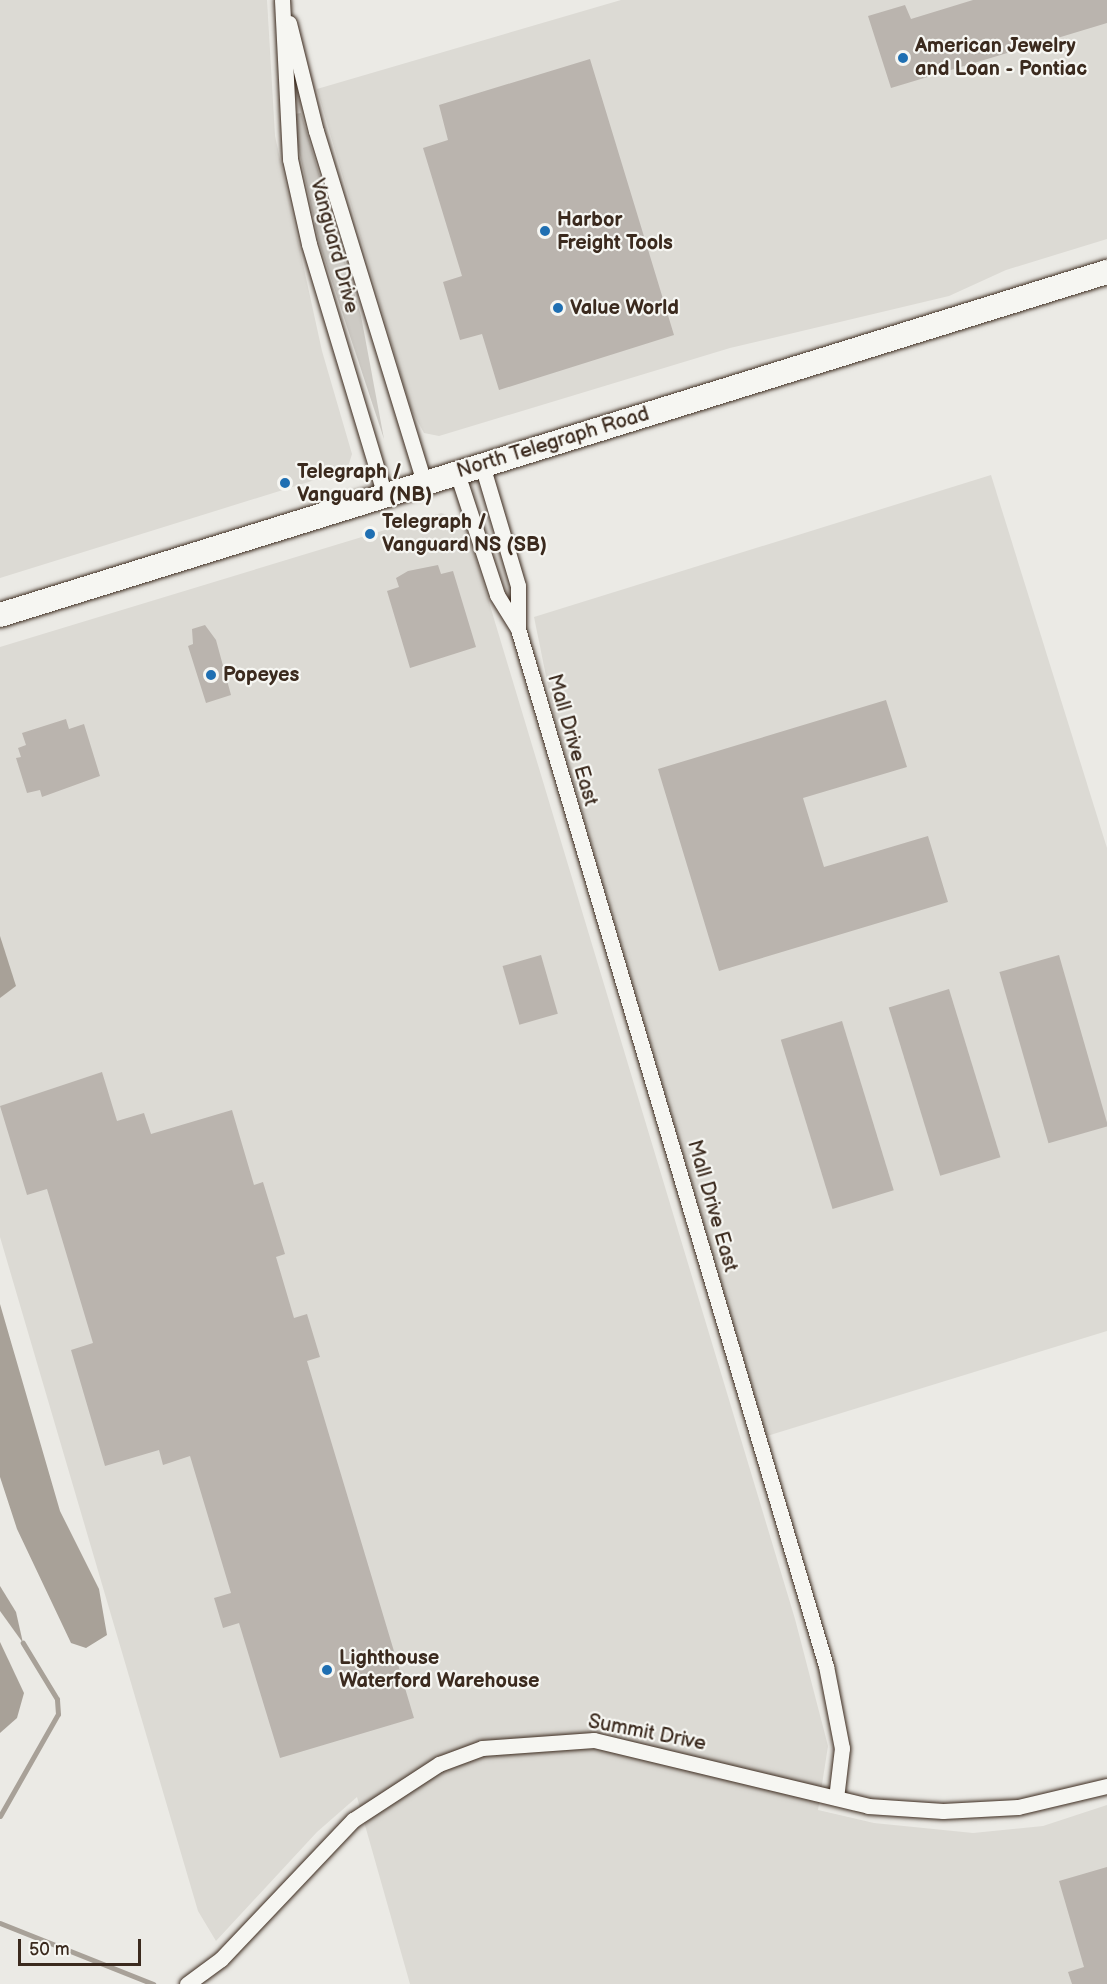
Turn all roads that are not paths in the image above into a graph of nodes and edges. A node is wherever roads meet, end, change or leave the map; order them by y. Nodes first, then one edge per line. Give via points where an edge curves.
1 (283, 0) edge
2 (1107, 272) edge
3 (482, 465) junction
4 (457, 473) junction
5 (424, 483) junction
6 (385, 495) junction
7 (0, 615) edge
8 (518, 629) junction
9 (1107, 1786) edge
10 (836, 1798) junction
11 (187, 1984) edge

1 - 5 street, Vanguard Drive via 316,131
1 - 6 street, Vanguard Drive via 290,159 309,244
2 - 3 main road, North Telegraph Road
3 - 4 main road, North Telegraph Road
3 - 8 street, Mall Drive East via 518,586
4 - 5 main road, North Telegraph Road
4 - 8 street, Mall Drive East via 497,595
5 - 6 main road, North Telegraph Road
6 - 7 main road, North Telegraph Road
8 - 10 street, Mall Drive East via 826,1666 843,1748
9 - 10 street, Summit Drive via 1018,1807 943,1811
10 - 11 street, Summit Drive via 594,1740 482,1748 439,1764 353,1820 221,1959

